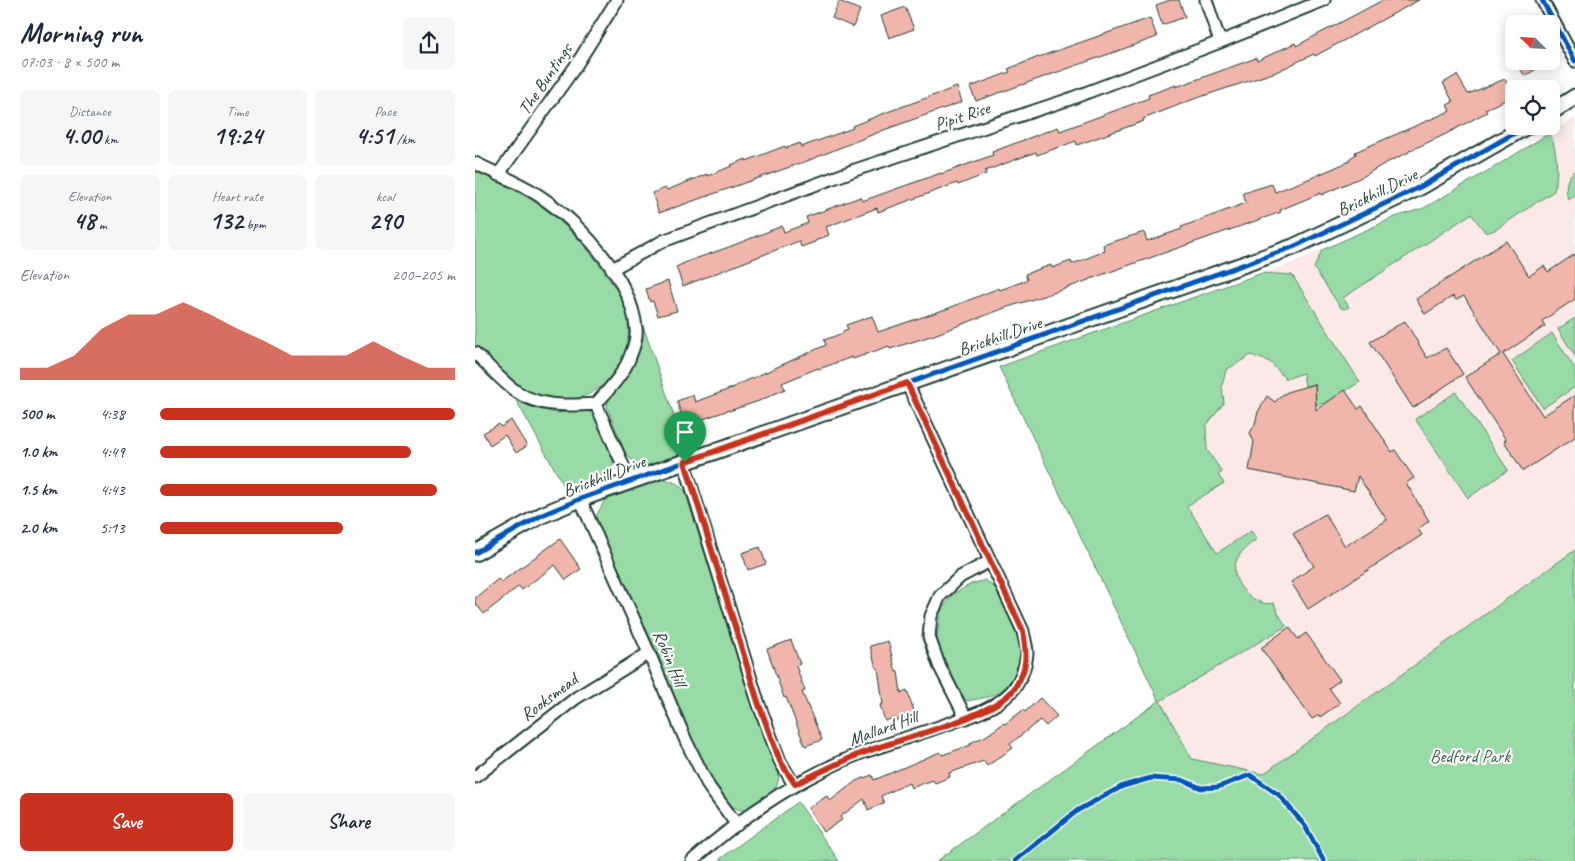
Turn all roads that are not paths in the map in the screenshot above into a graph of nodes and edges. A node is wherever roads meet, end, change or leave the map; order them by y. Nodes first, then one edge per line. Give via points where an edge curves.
1 (617, 0) edge
2 (1206, 0) edge
3 (1324, 0) edge
4 (1543, 0) edge
5 (1221, 42) junction
6 (1575, 61) edge
7 (1575, 97) edge
8 (1560, 106) edge
9 (1511, 135) edge
10 (475, 163) edge
11 (498, 174) junction
12 (612, 269) junction
13 (475, 353) edge
14 (907, 383) junction
15 (596, 404) junction
16 (685, 462) junction
17 (630, 481) junction
18 (580, 499) junction
19 (475, 553) edge
20 (990, 561) junction
21 (649, 653) junction
22 (965, 718) junction
23 (475, 776) edge
24 (795, 784) junction
25 (737, 825) junction
26 (692, 861) edge

1 - 11 street, The Buntings via 575,67
2 - 5 street
3 - 5 street, Pipit Rise
4 - 6 street
5 - 12 street, Pipit Rise via 1067,100 855,170 672,238
7 - 8 street
9 - 14 street, Brickhill Drive via 1420,187 1293,247
10 - 11 street
11 - 12 street via 530,190 559,211 591,242
12 - 15 street via 629,299 636,329 631,356 614,384
13 - 15 street via 509,387 523,396 547,404
14 - 16 street, Brickhill Drive
14 - 20 street, Mallard Hill
15 - 17 street
16 - 17 street, Brickhill Drive
16 - 24 street via 758,702 780,761
17 - 18 street, Brickhill Drive
18 - 19 street, Brickhill Drive
18 - 21 street, Robin Hill
20 - 22 street via 960,576 939,596 931,616 929,637
20 - 22 street, Mallard Hill via 1023,631 1027,652 1023,674 1013,690 997,704
21 - 23 street, Rooksmead via 576,698
21 - 25 street, Robin Hill via 686,742 709,787
22 - 24 street, Mallard Hill via 861,754
24 - 25 street, Mallard Hill
25 - 26 street, Mallard Hill

